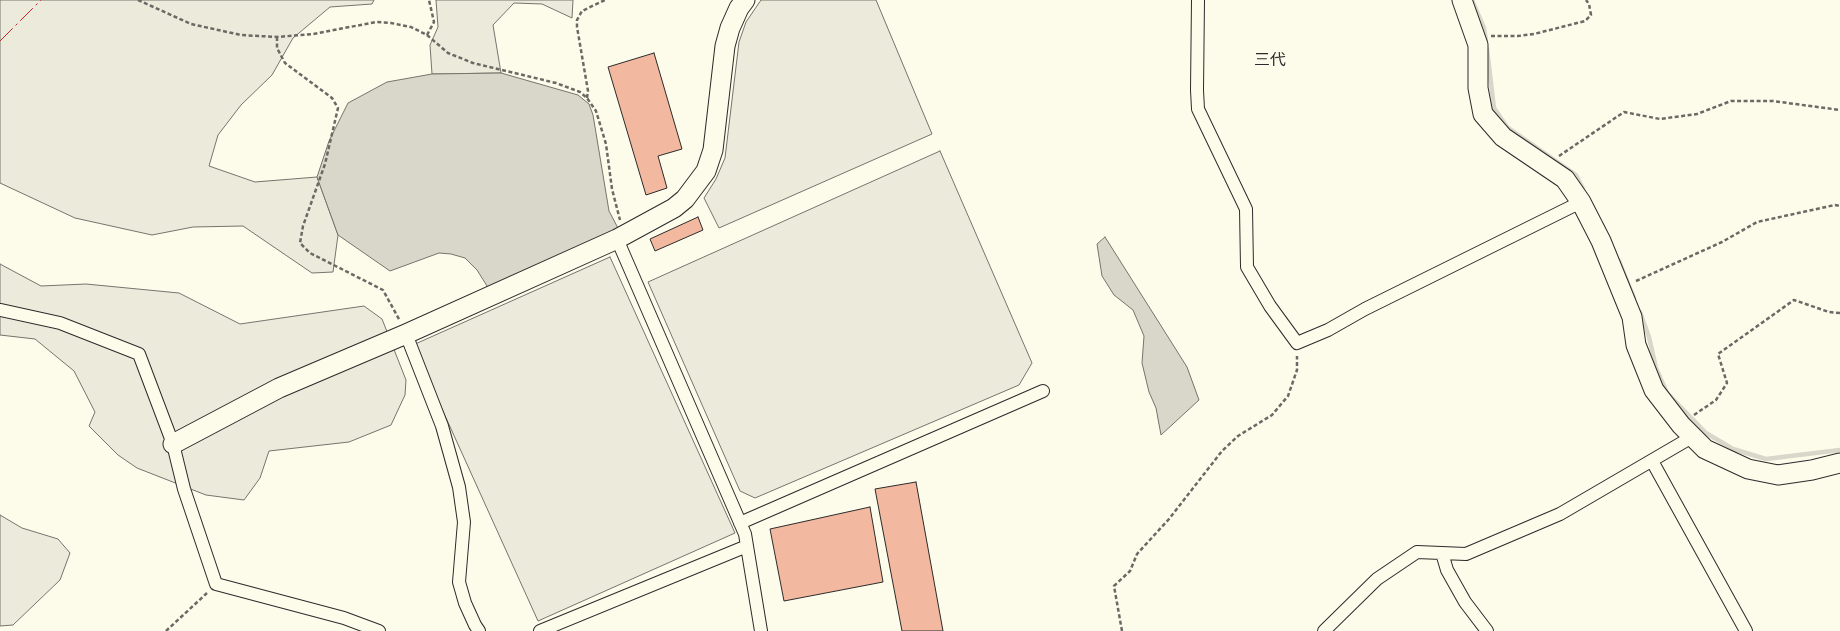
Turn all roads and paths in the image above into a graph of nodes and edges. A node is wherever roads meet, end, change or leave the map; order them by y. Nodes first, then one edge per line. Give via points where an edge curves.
1 (138, 0) edge
2 (429, 0) edge
3 (605, 0) edge
4 (745, 0) edge
5 (1198, 0) edge
6 (1462, 0) edge
7 (1586, 0) edge
8 (427, 35) junction
9 (277, 37) junction
10 (1475, 38) junction
11 (587, 98) junction
12 (1840, 110) edge
13 (1546, 166) junction
14 (1582, 202) junction
15 (1840, 206) edge
16 (622, 236) junction
17 (1621, 288) junction
18 (1, 310) dead end
19 (1840, 313) edge
20 (406, 334) junction
21 (1296, 342) junction
22 (1043, 391) dead end
23 (1686, 431) junction
24 (173, 444) junction
25 (1652, 461) junction
26 (1840, 463) edge
27 (740, 523) junction
28 (747, 546) junction
29 (1442, 553) junction
30 (216, 584) junction
31 (166, 631) edge
32 (379, 631) edge
33 (479, 631) edge
34 (540, 631) edge
35 (762, 631) edge
36 (1122, 631) edge
37 (1324, 631) edge
38 (1487, 631) edge
39 (1746, 631) edge

1 - 9 path via 191,24 241,35
2 - 8 path via 434,22
3 - 11 path via 582,12 577,20
4 - 16 street via 730,28 725,46 713,150 706,171 674,208
5 - 21 street via 1198,109 1246,209 1247,267
6 - 10 street
7 - 10 path via 1591,15 1585,21 1534,34
8 - 9 path via 411,27 376,22 321,33
8 - 11 path via 448,54 556,83
9 - 20 path via 277,48 285,63 332,98 338,108 325,164 300,243 310,253 383,290
10 - 13 street via 1483,114 1503,137
11 - 16 path via 596,111 606,144
12 - 13 path via 1774,101 1731,101 1698,114 1660,119 1624,112
13 - 14 street via 1566,179
14 - 17 street
14 - 21 street via 1328,330
15 - 17 path via 1757,222 1722,242
16 - 20 street
16 - 27 street
17 - 23 street via 1632,317 1636,345 1654,390
18 - 24 street via 60,323 139,354
19 - 23 path via 1794,300 1718,354 1727,383 1716,400
20 - 24 street via 278,388
20 - 33 street via 442,426 459,486 464,522 459,582
21 - 36 path via 1298,370 1288,396 1272,414 1238,436 1222,451 1137,554 1130,571 1114,586
22 - 27 street
23 - 25 street
23 - 26 street via 1705,449 1748,469 1778,475
24 - 30 street via 184,489
25 - 29 street via 1560,514 1466,554
25 - 39 street
27 - 28 street
28 - 34 street
28 - 35 street
29 - 37 street via 1417,552 1377,579
29 - 38 street via 1447,570 1465,602
30 - 31 path
30 - 32 street via 344,618

